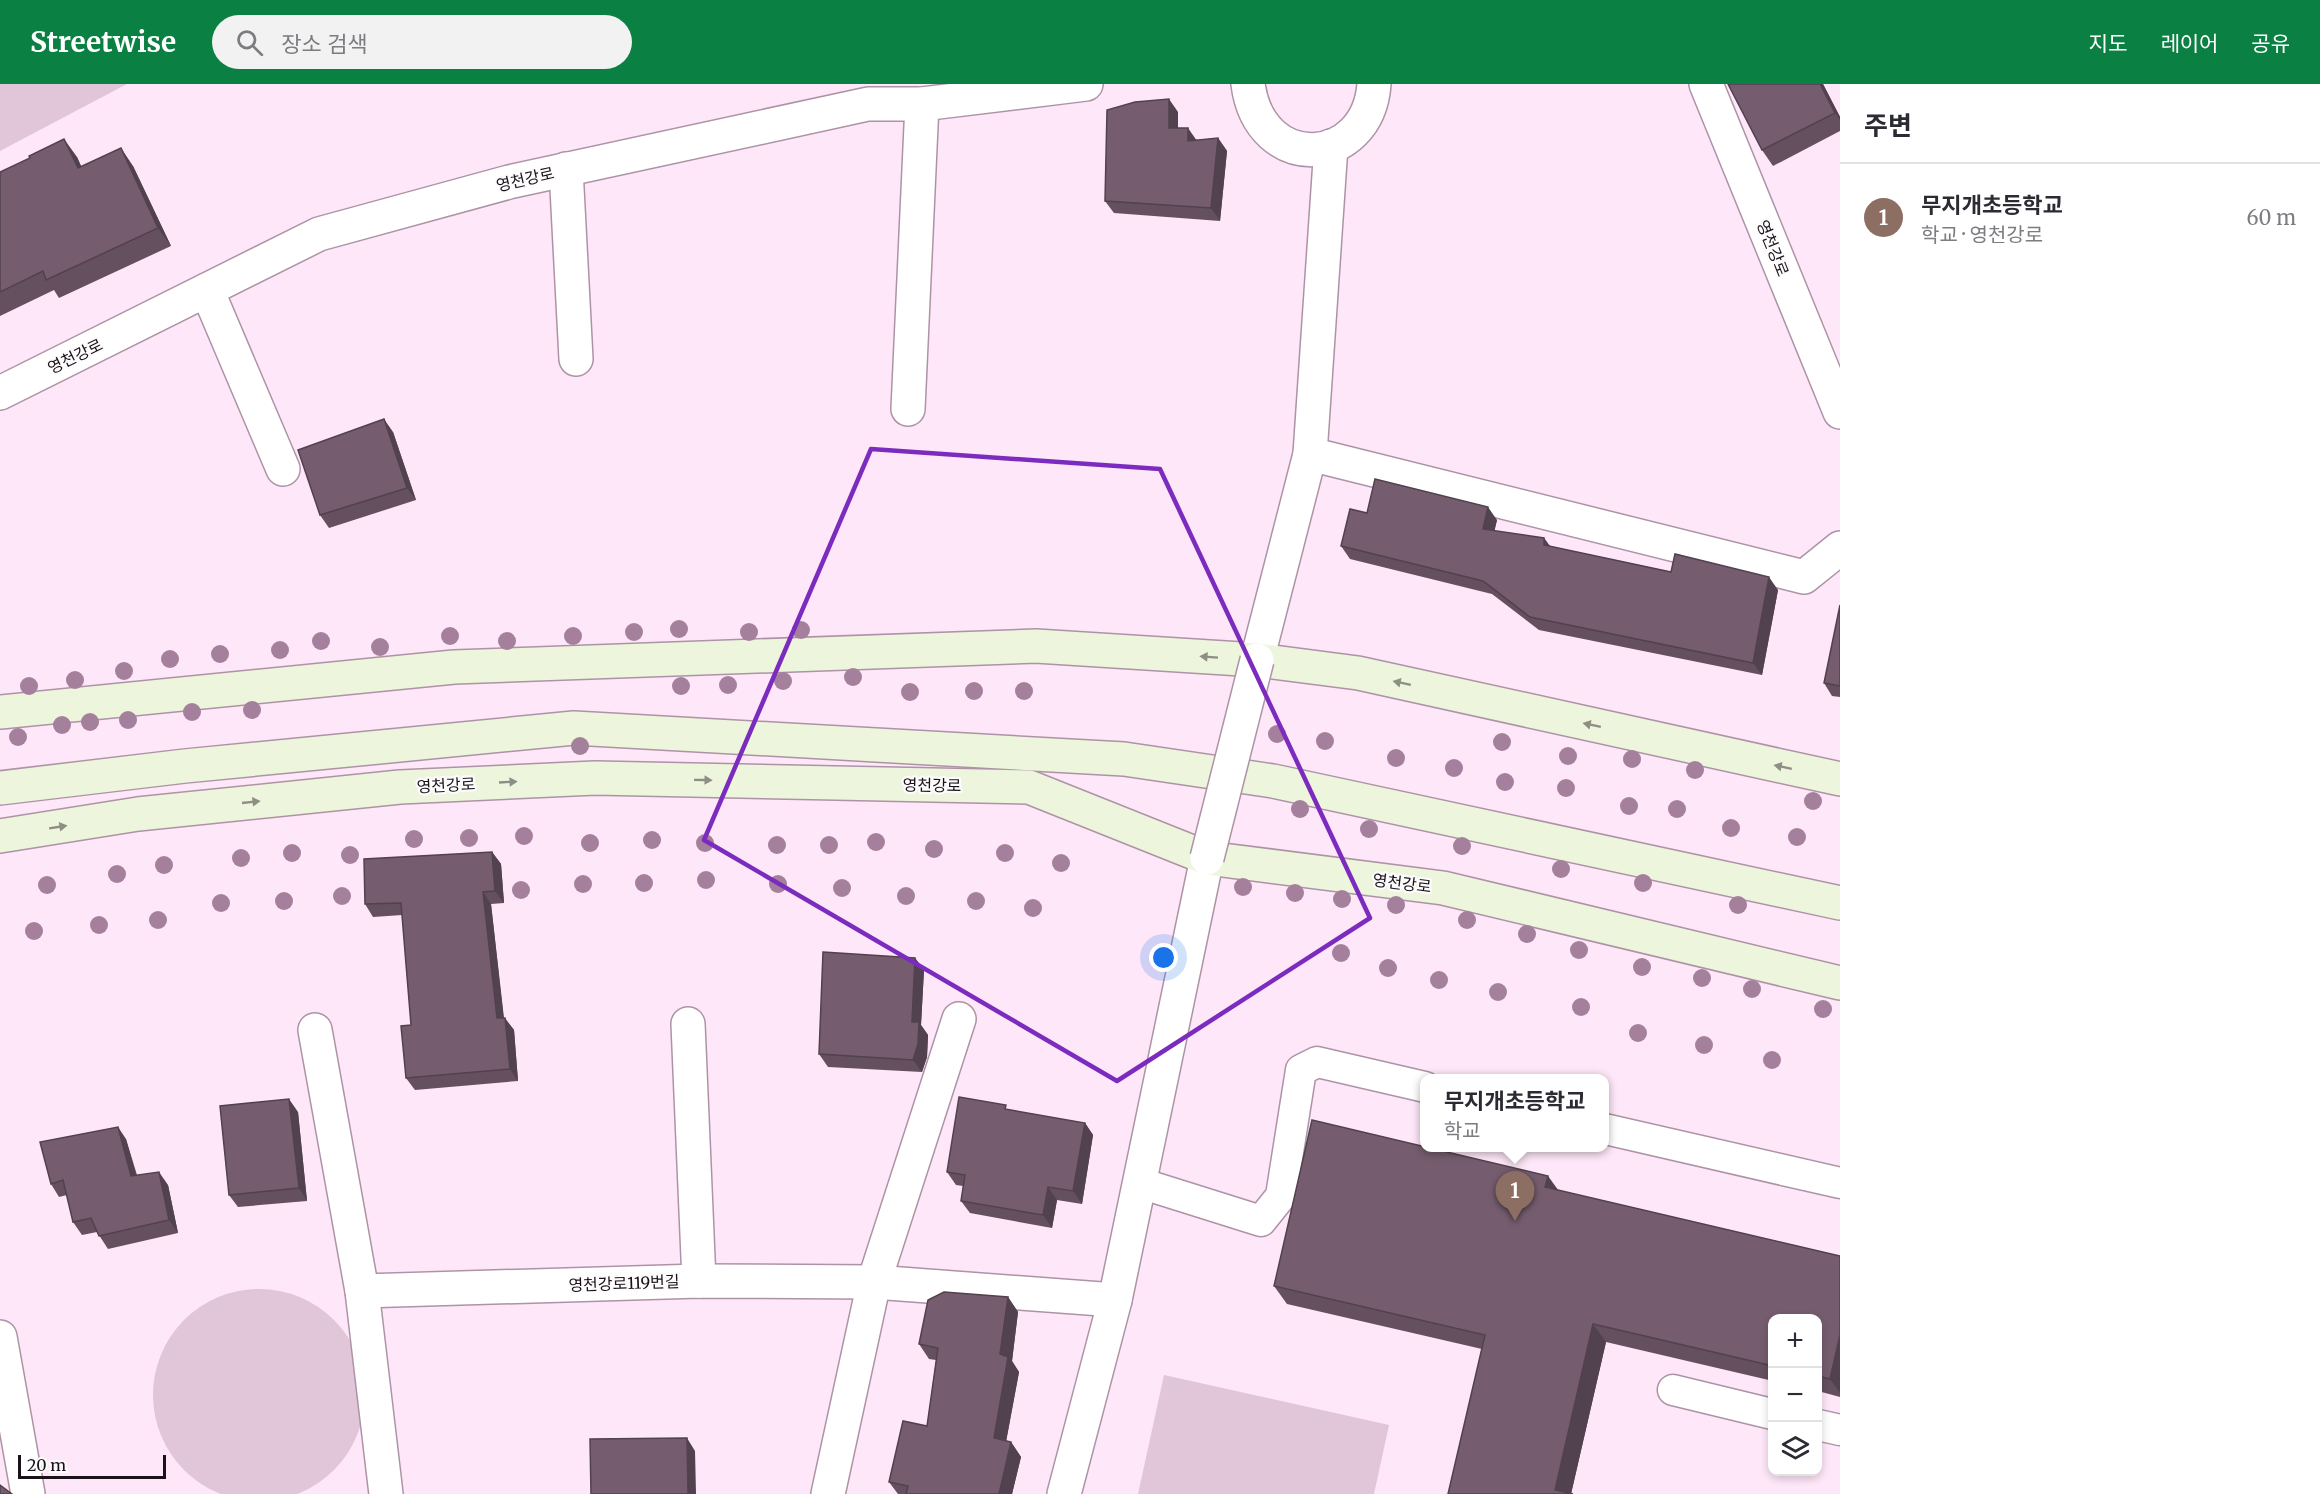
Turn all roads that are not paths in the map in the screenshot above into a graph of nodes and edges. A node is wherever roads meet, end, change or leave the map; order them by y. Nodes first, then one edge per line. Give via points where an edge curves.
1 (1086, 84) edge
2 (1248, 84) edge
3 (1374, 84) edge
4 (1706, 84) edge
5 (922, 104) junction
6 (1331, 146) junction
7 (566, 170) junction
8 (207, 290) junction
9 (576, 358) dead end
10 (0, 393) edge
11 (908, 409) dead end
12 (1840, 411) edge
13 (1310, 454) junction
14 (282, 469) dead end
15 (1840, 548) edge
16 (1257, 660) junction
17 (0, 712) edge
18 (1840, 779) edge
19 (0, 788) edge
20 (0, 836) edge
21 (1207, 858) junction
22 (1840, 903) edge
23 (1840, 983) edge
24 (959, 1019) dead end
25 (688, 1024) dead end
26 (315, 1030) dead end
27 (1420, 1086) edge
28 (1609, 1130) edge
29 (1140, 1183) junction
30 (1840, 1183) edge
31 (699, 1281) junction
32 (874, 1282) junction
33 (362, 1291) junction
34 (1115, 1300) junction
35 (0, 1337) edge
36 (1672, 1390) dead end
37 (1768, 1413) edge
38 (1822, 1426) edge
39 (1840, 1430) edge
40 (9, 1438) edge
41 (28, 1494) edge
42 (386, 1494) edge
43 (828, 1494) edge
44 (1064, 1494) edge

1 - 5 street, 영천강로
2 - 6 street via 1259,122 1273,137 1311,150
3 - 6 street via 1371,105 1362,123
4 - 12 street, 영천강로
5 - 7 street, 영천강로 via 868,105
5 - 11 street
6 - 13 street
7 - 8 street, 영천강로 via 319,234
7 - 9 street
8 - 10 street, 영천강로
8 - 14 street
13 - 15 street via 1804,577
13 - 16 street
16 -> 17 street via 1036,646 453,667
18 -> 16 street via 1358,673
16 - 21 street, bridge
19 - 22 street via 574,728 1124,759 1274,781
20 -> 21 street, 영천강로 via 138,814 400,787 595,778 1029,787
21 - 23 street, 영천강로 via 1443,888
21 - 29 street
24 - 32 street
25 - 31 street
26 - 33 street
27 - 29 lane via 1317,1062 1301,1070 1281,1196 1261,1221
28 - 30 lane
29 - 34 street
31 - 32 street, 영천강로119번길
31 - 33 street, 영천강로119번길
32 - 34 street, 영천강로119번길
32 - 43 street
33 - 42 street
34 - 44 street
35 - 40 street
36 - 37 lane
38 - 39 lane
40 - 41 street

